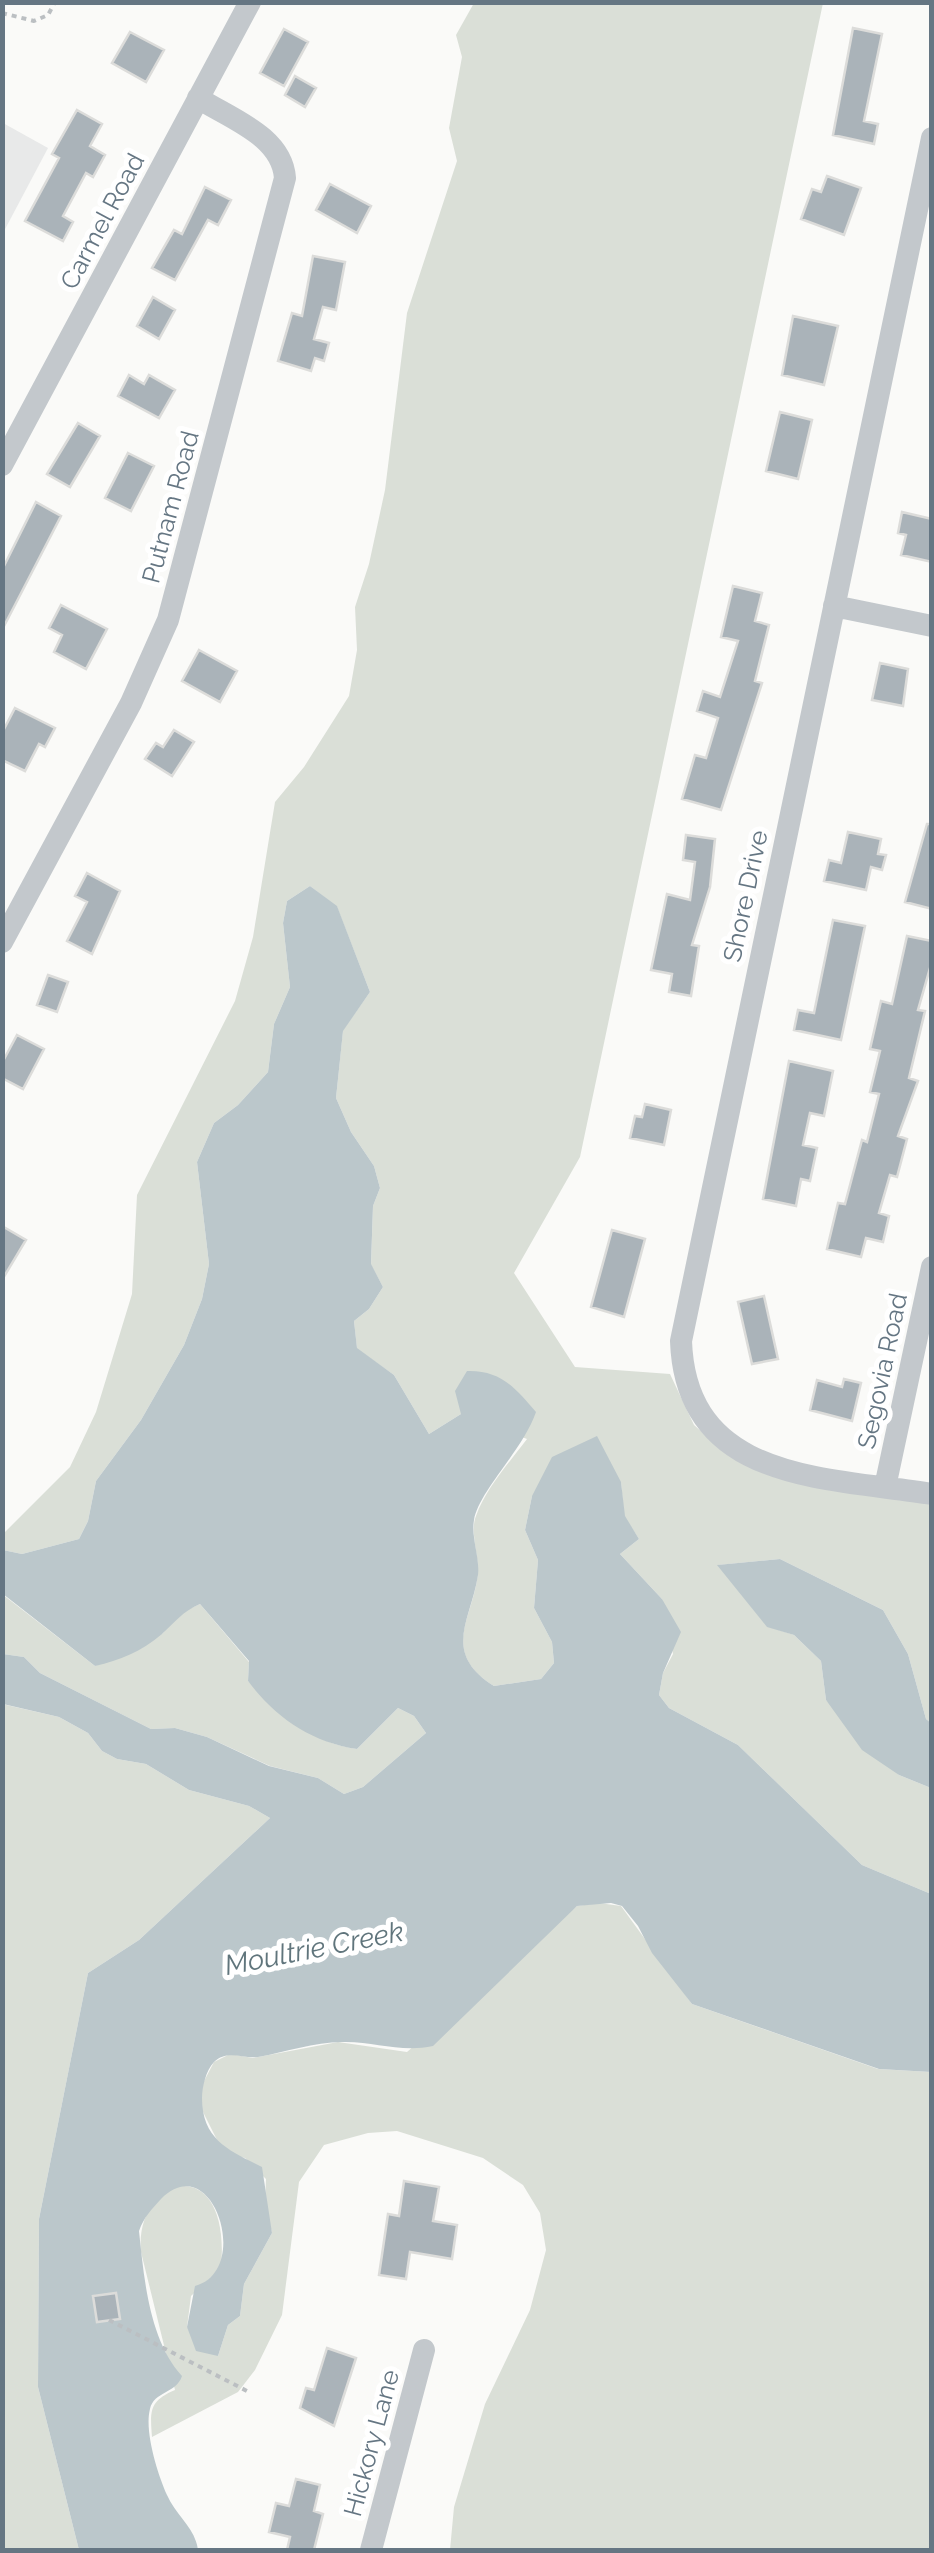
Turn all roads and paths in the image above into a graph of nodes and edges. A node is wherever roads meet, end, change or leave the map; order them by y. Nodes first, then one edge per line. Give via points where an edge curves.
1 (55, 2) edge
2 (250, 2) edge
3 (2, 13) edge
4 (198, 98) junction
5 (932, 138) edge
6 (2, 466) edge
7 (834, 606) junction
8 (932, 626) edge
9 (2, 942) edge
10 (932, 1268) edge
11 (885, 1487) junction
12 (932, 1494) edge
13 (109, 2320) dead end
14 (424, 2350) dead end
15 (247, 2390) dead end
16 (372, 2550) edge

1 - 3 path via 34,22
2 - 4 street, Carmel Road
4 - 6 street, Carmel Road
4 - 9 street, Putnam Road via 271,144 285,178 168,620 131,704
5 - 7 street, Shore Drive
7 - 8 street
7 - 11 street, Shore Drive via 682,1328 682,1368 700,1417 733,1449 779,1468
10 - 11 street, Segovia Road
11 - 12 street, Shore Drive
13 - 15 path
14 - 16 street, Hickory Lane

